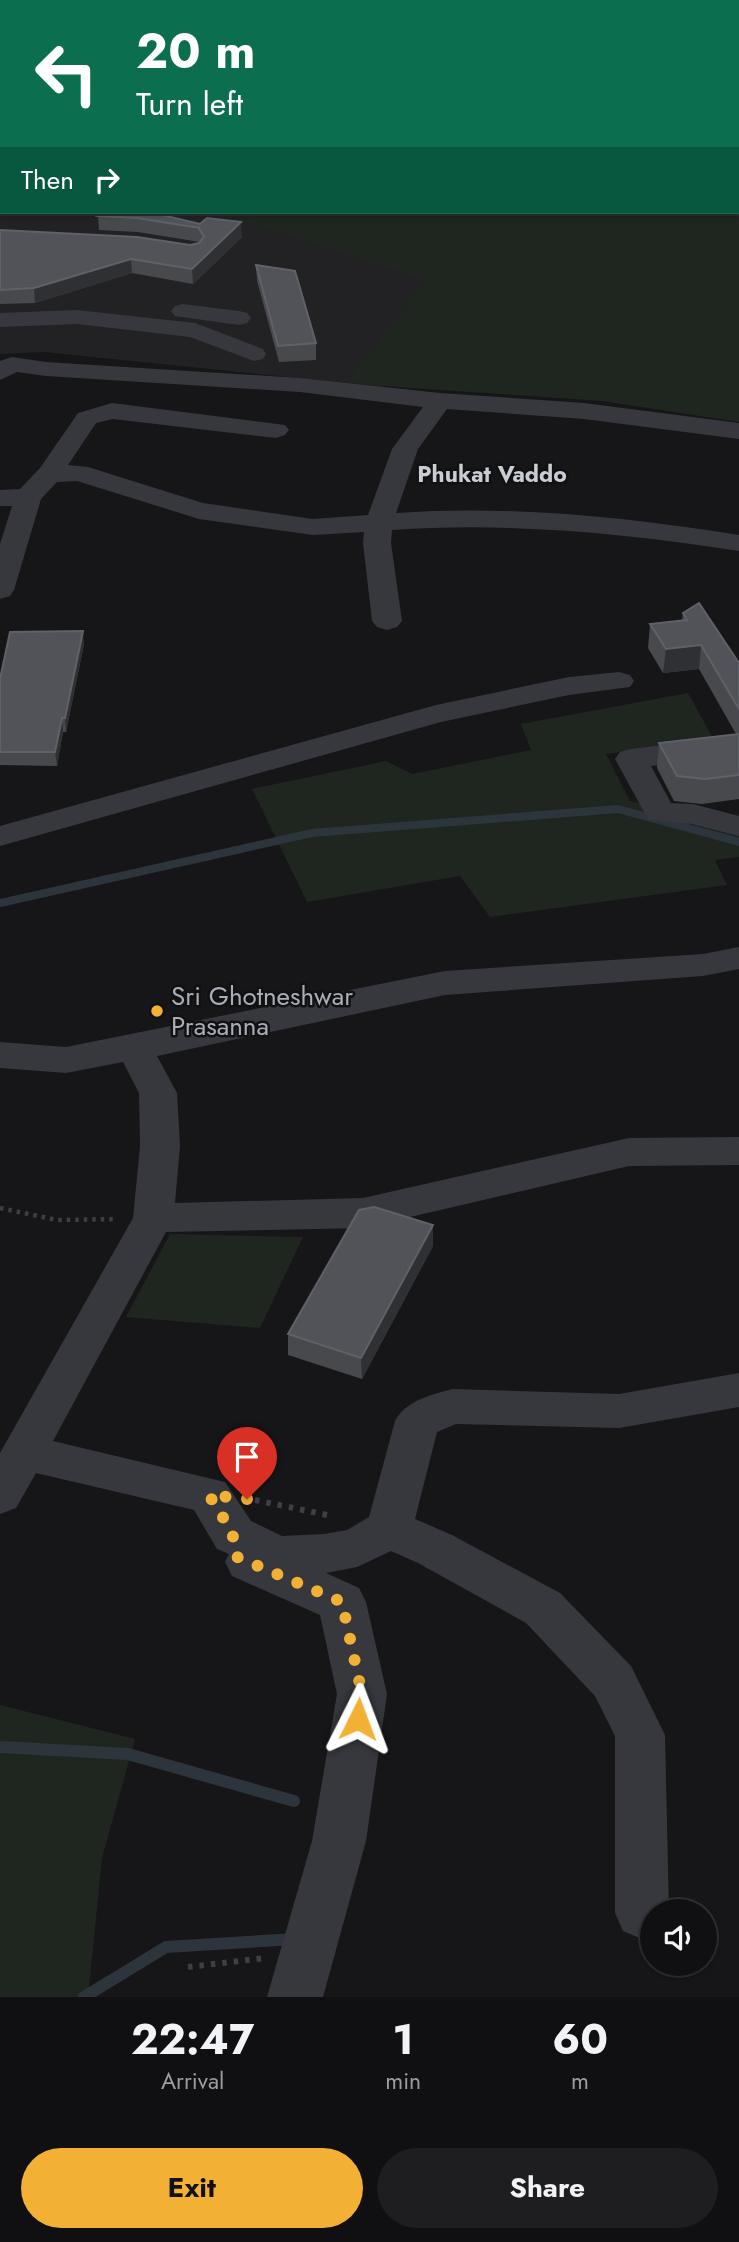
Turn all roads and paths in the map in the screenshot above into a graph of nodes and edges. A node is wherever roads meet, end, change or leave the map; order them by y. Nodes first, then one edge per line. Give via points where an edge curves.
1 (0, 309) edge
2 (239, 318) dead end
3 (0, 320) edge
4 (254, 354) dead end
5 (4, 367) edge
6 (440, 401) junction
7 (276, 430) dead end
8 (739, 431) edge
9 (49, 474) junction
10 (28, 497) junction
11 (0, 498) edge
12 (379, 524) junction
13 (739, 543) edge
14 (0, 590) edge
15 (387, 621) dead end
16 (619, 681) dead end
17 (739, 746) edge
18 (739, 826) edge
19 (0, 836) edge
20 (739, 958) edge
21 (134, 1048) junction
22 (0, 1055) edge
23 (739, 1151) edge
24 (0, 1208) edge
25 (153, 1218) junction
26 (739, 1390) edge
27 (24, 1452) junction
28 (0, 1495) edge
29 (221, 1513) junction
30 (373, 1538) junction
31 (342, 1602) junction
32 (642, 1899) edge
33 (188, 1967) dead end
34 (302, 1975) edge

1 - 2 street via 142,305
3 - 4 street via 78,317 195,330
5 - 6 street via 300,385
6 - 8 street via 584,411
6 - 12 street via 405,449
7 - 9 street via 112,411 87,418
9 - 10 street
9 - 12 street via 79,473 199,511 313,527
10 - 11 street
10 - 14 street
12 - 13 street via 461,517 657,530
12 - 15 street via 377,543
16 - 19 street via 436,714
17 - 18 lane via 631,759 660,812 693,814
20 - 21 street via 703,965 445,984
21 - 22 street via 66,1060
21 - 25 street via 158,1093 160,1146
23 - 25 street via 629,1152 363,1213
24 - 25 path via 57,1220
25 - 27 street
26 - 30 street via 619,1411 452,1406 417,1421
27 - 28 street
27 - 29 street
29 - 30 path via 265,1501
29 - 30 street via 278,1556 324,1554
29 - 31 street via 237,1557
30 - 31 street
30 - 32 street via 435,1549 543,1608 613,1681 640,1735
31 - 34 street via 362,1694 339,1841
33 - 34 path

